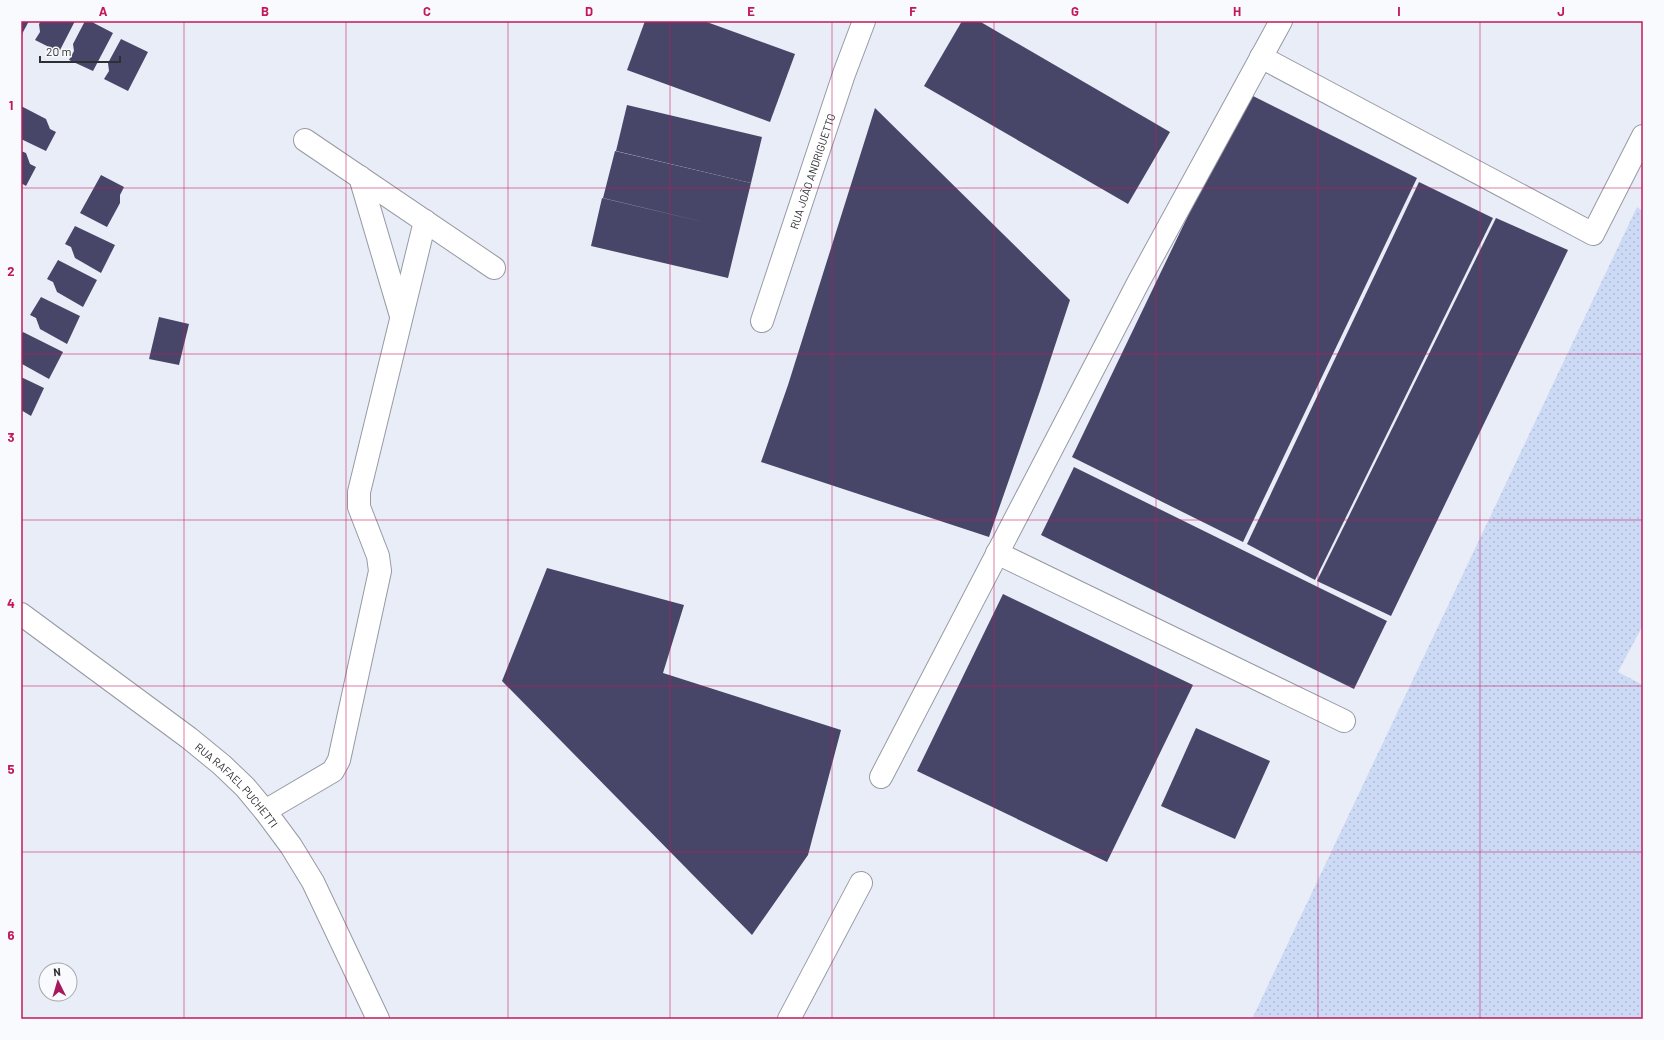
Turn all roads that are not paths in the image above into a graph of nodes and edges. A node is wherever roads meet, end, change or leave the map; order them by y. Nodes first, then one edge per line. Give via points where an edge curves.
1 (864, 21) edge
2 (1281, 21) edge
3 (1261, 57) junction
4 (1643, 136) edge
5 (305, 140) dead end
6 (360, 177) junction
7 (424, 221) junction
8 (494, 268) dead end
9 (401, 317) junction
10 (762, 321) dead end
11 (997, 553) junction
12 (21, 614) edge
13 (1344, 721) dead end
14 (881, 777) dead end
15 (265, 811) junction
16 (861, 883) dead end
17 (378, 1019) edge
18 (789, 1019) edge

1 - 10 street, RUA JOÃO ANDRIGUETTO
2 - 3 street
3 - 4 street via 1593,234
3 - 11 street via 1139,281
5 - 6 street
6 - 7 street
6 - 9 street
7 - 8 street
7 - 9 street
9 - 15 street via 359,492 359,507 378,556 380,571 339,760 333,771
11 - 13 street
11 - 14 street
12 - 15 street, RUA RAFAEL PUCHETTI via 222,764
15 - 17 street, RUA RAFAEL PUCHETTI via 313,882
16 - 18 street

